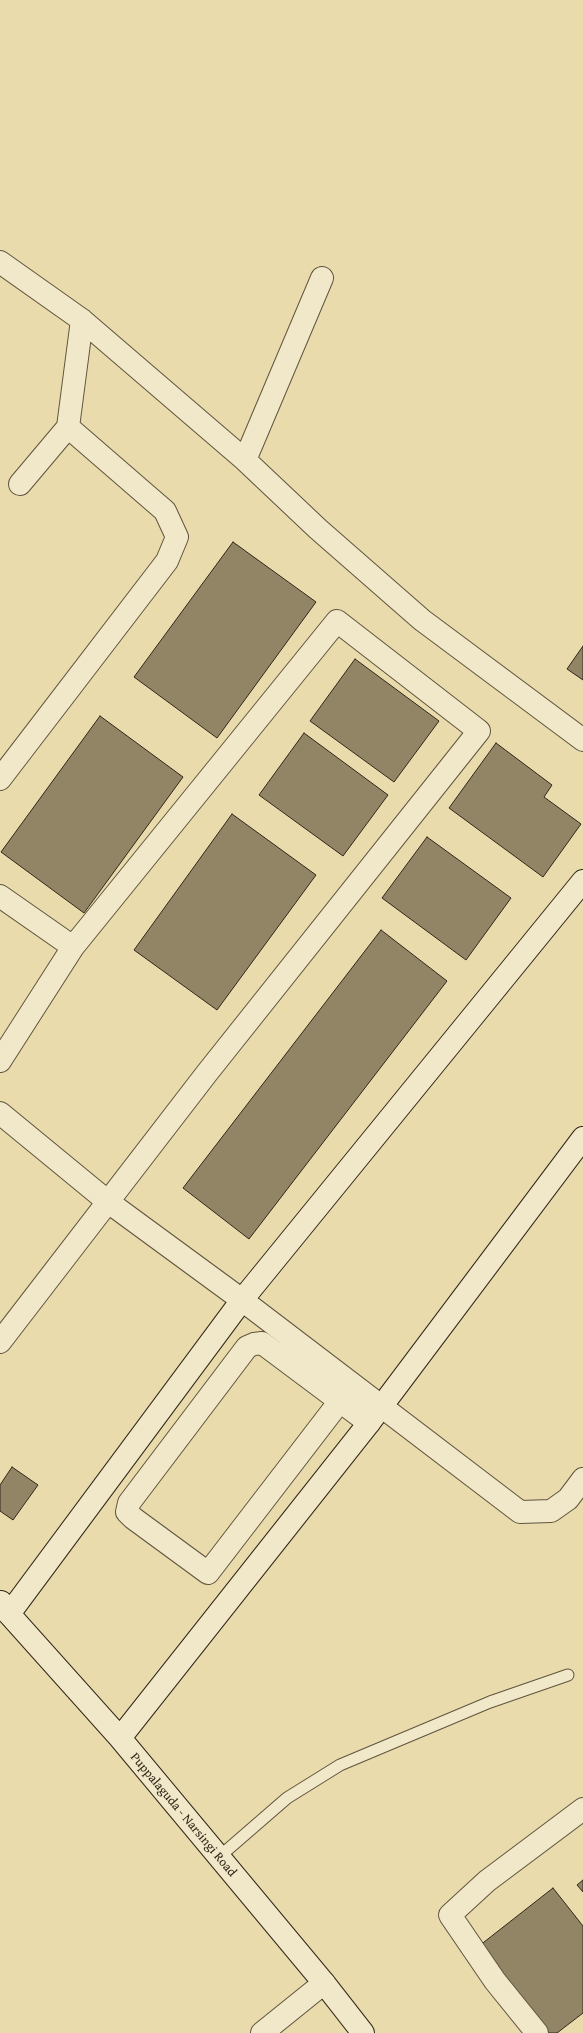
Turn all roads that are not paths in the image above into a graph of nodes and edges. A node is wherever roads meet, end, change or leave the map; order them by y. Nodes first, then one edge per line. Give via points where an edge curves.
1 (0, 262) edge
2 (322, 278) dead end
3 (82, 320) junction
4 (68, 427) junction
5 (245, 460) junction
6 (20, 484) dead end
7 (583, 740) edge
8 (0, 779) edge
9 (583, 881) edge
10 (0, 896) edge
11 (73, 946) junction
12 (0, 1061) edge
13 (0, 1113) edge
14 (583, 1138) edge
15 (107, 1201) junction
16 (242, 1300) junction
17 (0, 1342) edge
18 (340, 1401) junction
19 (374, 1415) junction
20 (583, 1480) edge
21 (4, 1607) edge
22 (568, 1675) dead end
23 (120, 1738) junction
24 (583, 1809) edge
25 (219, 1857) junction
26 (324, 1983) junction
27 (262, 2033) edge
28 (363, 2033) edge
29 (537, 2033) edge

1 - 3 street
2 - 5 street
3 - 4 street
3 - 5 street
4 - 6 street
4 - 8 street via 165,511 177,537 167,561
5 - 7 street via 318,530 422,620
9 - 16 street
10 - 11 street
11 - 12 street
11 - 15 street via 337,621 479,731
13 - 15 street
14 - 19 street
15 - 16 street
15 - 17 street
16 - 19 street
16 - 21 street
18 - 18 street via 262,1343 247,1347 129,1503 127,1512 208,1573
18 - 19 street
19 - 20 street via 520,1512 551,1511 568,1499
19 - 23 street
21 - 23 street, Puppalaguda - Narsingi Road
22 - 25 lane via 490,1702 340,1765 287,1798
23 - 25 street, Puppalaguda - Narsingi Road
24 - 29 street via 487,1881 450,1914 495,1981
25 - 26 street, Puppalaguda - Narsingi Road
26 - 27 street
26 - 28 street, Puppalaguda - Narsingi Road

